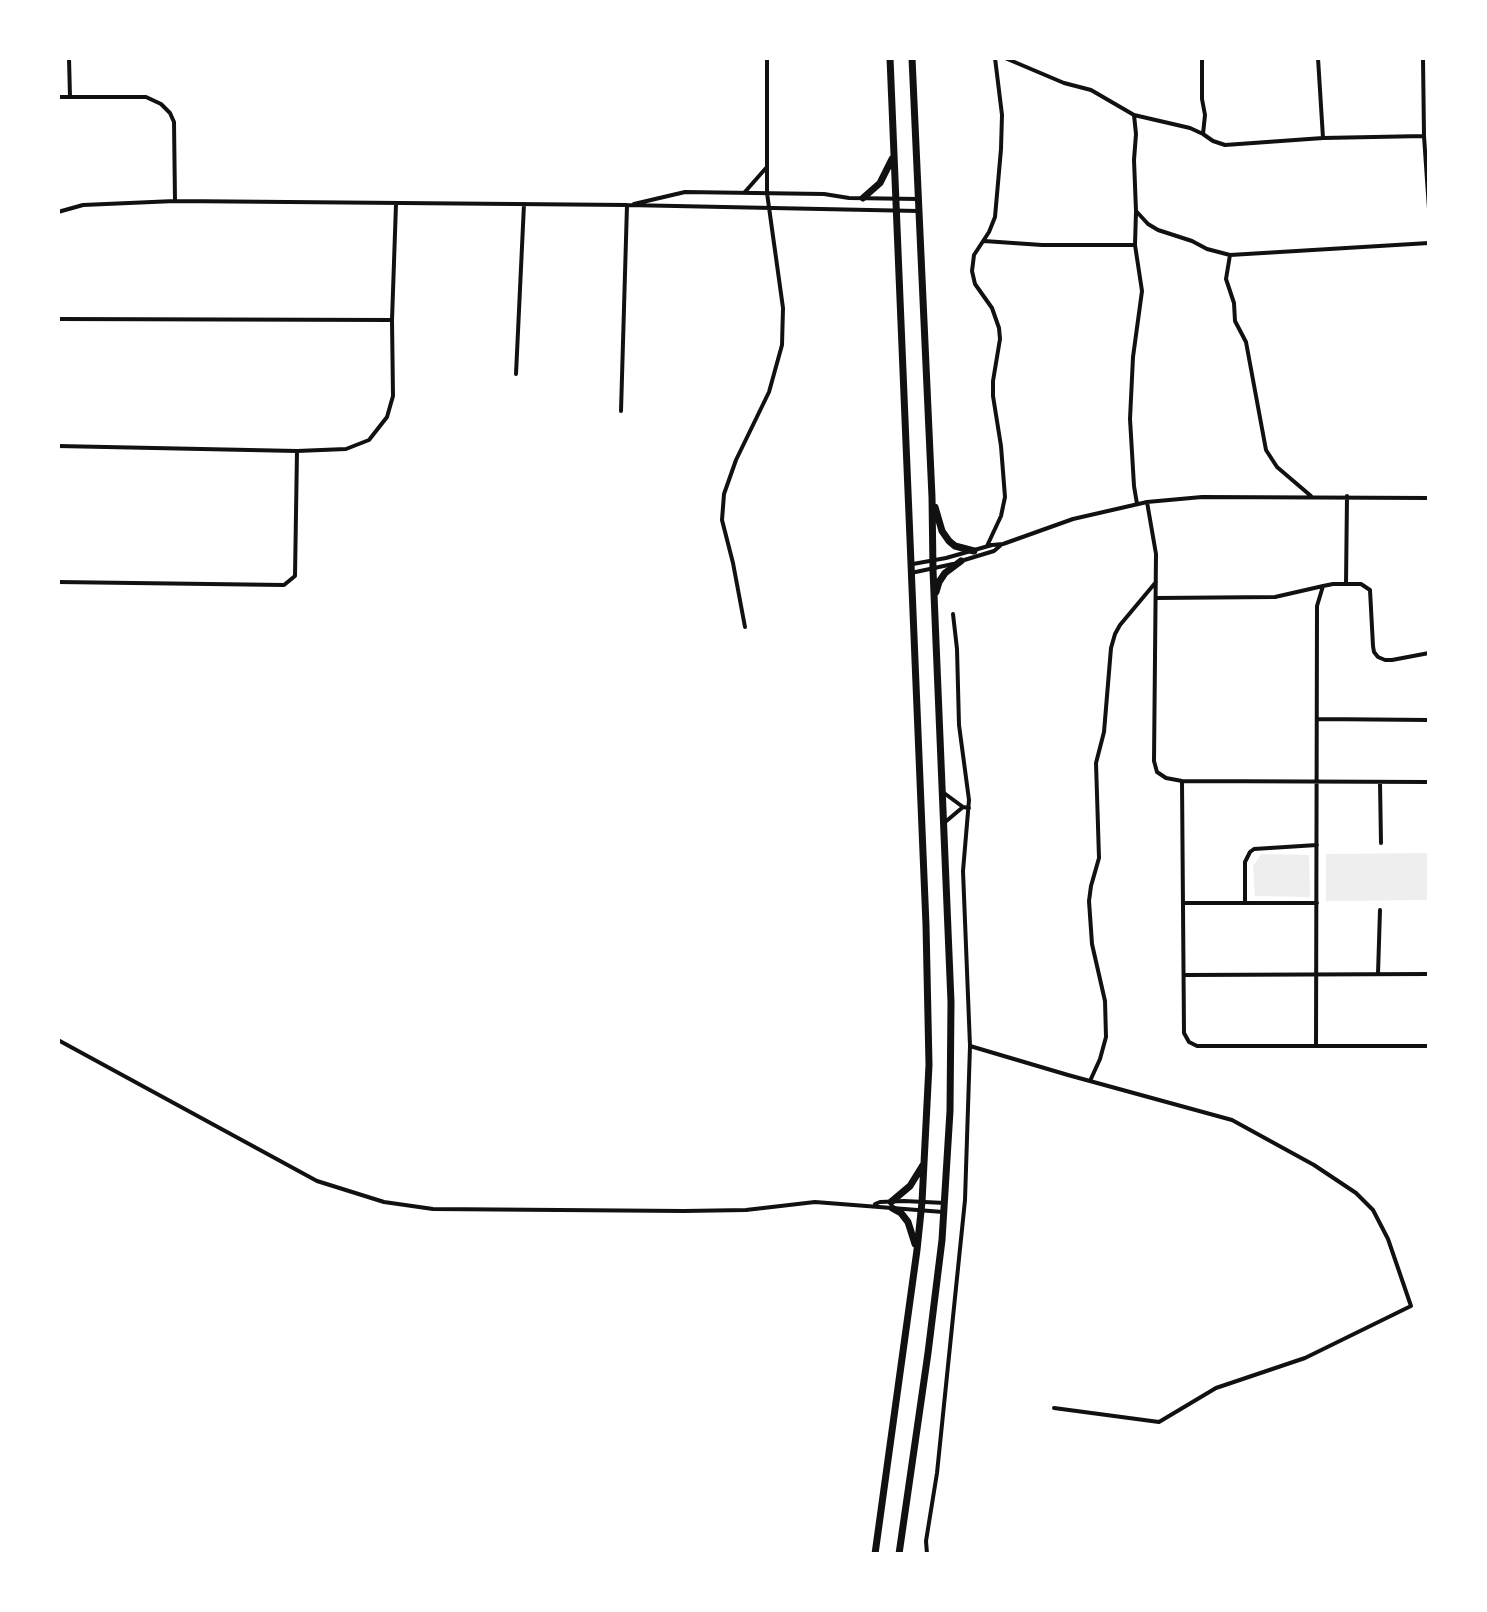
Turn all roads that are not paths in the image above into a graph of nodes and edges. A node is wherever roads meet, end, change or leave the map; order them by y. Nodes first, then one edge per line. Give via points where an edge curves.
1 (69, 58) edge
2 (767, 58) edge
3 (890, 58) edge
4 (912, 58) edge
5 (995, 58) edge
6 (1005, 58) edge
7 (1202, 58) edge
8 (1318, 58) edge
9 (1423, 58) edge
10 (58, 97) edge
11 (70, 97) junction
12 (1134, 115) junction
13 (1203, 134) junction
14 (1424, 136) junction
15 (1323, 138) junction
16 (893, 155) junction
17 (767, 167) junction
18 (744, 193) junction
19 (767, 193) junction
20 (849, 198) junction
21 (863, 198) junction
22 (895, 199) junction
23 (918, 199) junction
24 (175, 201) junction
25 (396, 203) junction
26 (524, 204) junction
27 (627, 205) junction
28 (769, 208) junction
29 (1429, 209) edge
30 (849, 210) junction
31 (895, 211) junction
32 (1136, 211) junction
33 (58, 212) edge
34 (919, 212) junction
35 (984, 241) junction
36 (1429, 243) edge
37 (1135, 245) junction
38 (1230, 255) junction
39 (58, 319) edge
40 (392, 320) junction
41 (516, 374) dead end
42 (621, 411) dead end
43 (58, 446) edge
44 (297, 451) junction
45 (1311, 496) junction
46 (1347, 496) junction
47 (932, 497) junction
48 (1429, 498) edge
49 (1147, 502) junction
50 (1137, 504) junction
51 (1003, 544) junction
52 (987, 546) junction
53 (974, 551) junction
54 (961, 561) junction
55 (933, 565) junction
56 (911, 569) junction
57 (58, 582) edge
58 (1156, 582) junction
59 (1346, 584) junction
60 (1323, 586) junction
61 (934, 598) junction
62 (1156, 598) junction
63 (953, 614) dead end
64 (745, 627) dead end
65 (1429, 653) edge
66 (1318, 719) junction
67 (1429, 720) edge
68 (1182, 781) junction
69 (1317, 781) junction
70 (1380, 781) junction
71 (1429, 782) edge
72 (942, 791) junction
73 (966, 808) junction
74 (944, 823) junction
75 (1381, 843) dead end
76 (1317, 845) junction
77 (1184, 903) junction
78 (1245, 903) junction
79 (1317, 903) junction
80 (1380, 910) dead end
81 (1378, 974) junction
82 (1429, 974) edge
83 (1185, 975) junction
84 (1316, 975) junction
85 (58, 1040) edge
86 (970, 1046) junction
87 (1316, 1046) junction
88 (1429, 1046) edge
89 (1090, 1081) junction
90 (924, 1163) junction
91 (892, 1205) junction
92 (921, 1206) junction
93 (944, 1208) junction
94 (917, 1250) junction
95 (1054, 1408) dead end
96 (875, 1554) edge
97 (899, 1554) edge
98 (927, 1554) edge

1 - 11 street
2 - 17 street
3 - 16 main road
4 - 23 main road
5 - 35 street via 1001,149 995,217
6 - 12 street via 1091,90
7 - 13 street
8 - 15 street
9 - 14 street
10 - 11 street
11 - 24 street via 146,97 161,104 174,122
12 - 13 street
12 - 32 street
13 - 15 street via 1225,145
14 - 15 street
14 - 29 street
16 - 21 main road via 880,183
16 - 22 main road
17 - 18 street
17 - 19 street
18 - 19 street
18 - 27 street via 685,192
19 - 20 street
19 - 28 street
20 - 21 street
20 - 30 street
21 - 22 street
22 - 23 street
22 - 31 main road
23 - 34 main road
24 - 25 street
24 - 33 street via 83,205
25 - 26 street
25 - 40 street
26 - 27 street
26 - 41 street
27 - 28 street
27 - 42 street
28 - 30 street
28 - 64 street via 783,308 782,345 769,392 724,494 722,520
30 - 31 street
31 - 34 street
31 - 56 main road
32 - 37 street
32 - 38 street via 1158,230
34 - 47 main road
35 - 37 street
35 - 52 street via 974,255 972,271 999,328 993,396 1005,479 1001,516
36 - 38 street
37 - 50 street via 1142,291 1130,419
38 - 45 street via 1226,279 1235,321 1246,342 1266,450 1277,467
39 - 40 street
40 - 44 street via 393,396 387,417 369,440 346,449
43 - 44 street
44 - 57 street via 295,576 284,585
45 - 46 street
45 - 49 street
46 - 48 street
46 - 59 street
47 - 53 main road via 949,541
47 - 55 main road
49 - 50 street
49 - 58 street
50 - 51 street
51 - 52 street
51 - 54 street
52 - 53 street
53 - 55 street
54 - 55 street
54 - 61 main road via 941,578
55 - 56 street
55 - 61 main road
56 - 90 main road via 926,925 929,1065
58 - 62 street
58 - 89 street via 1120,625 1111,648 1096,763 1099,858 1089,901 1106,1037
59 - 60 street
59 - 65 street via 1370,590 1378,657 1392,660
60 - 62 street via 1275,597
60 - 66 street via 1317,606
61 - 72 main road
62 - 68 street via 1154,761 1157,772
63 - 73 street
66 - 67 street
66 - 69 street
68 - 69 street
68 - 77 street
69 - 70 street
69 - 76 street
70 - 71 street
70 - 75 street
72 - 73 street
72 - 74 main road
73 - 74 street
73 - 86 street via 963,871
74 - 93 main road via 951,1002
76 - 78 street via 1250,852 1245,862
76 - 79 street
77 - 78 street
77 - 83 street
78 - 79 street
79 - 84 street
80 - 81 street
81 - 82 street
81 - 84 street
83 - 84 street
83 - 87 street via 1184,1033 1189,1042
84 - 87 street
85 - 91 street via 317,1181 384,1202 433,1209 684,1211 815,1202
86 - 89 street
86 - 98 street via 965,1200
87 - 88 street
89 - 95 street via 1232,1120 1356,1193 1373,1210 1388,1239 1411,1306 1305,1358 1216,1388 1159,1422
90 - 91 main road
90 - 92 main road
91 - 92 street
91 - 94 main road via 908,1222
92 - 93 street
92 - 93 street
92 - 94 main road
93 - 97 main road
94 - 96 main road

